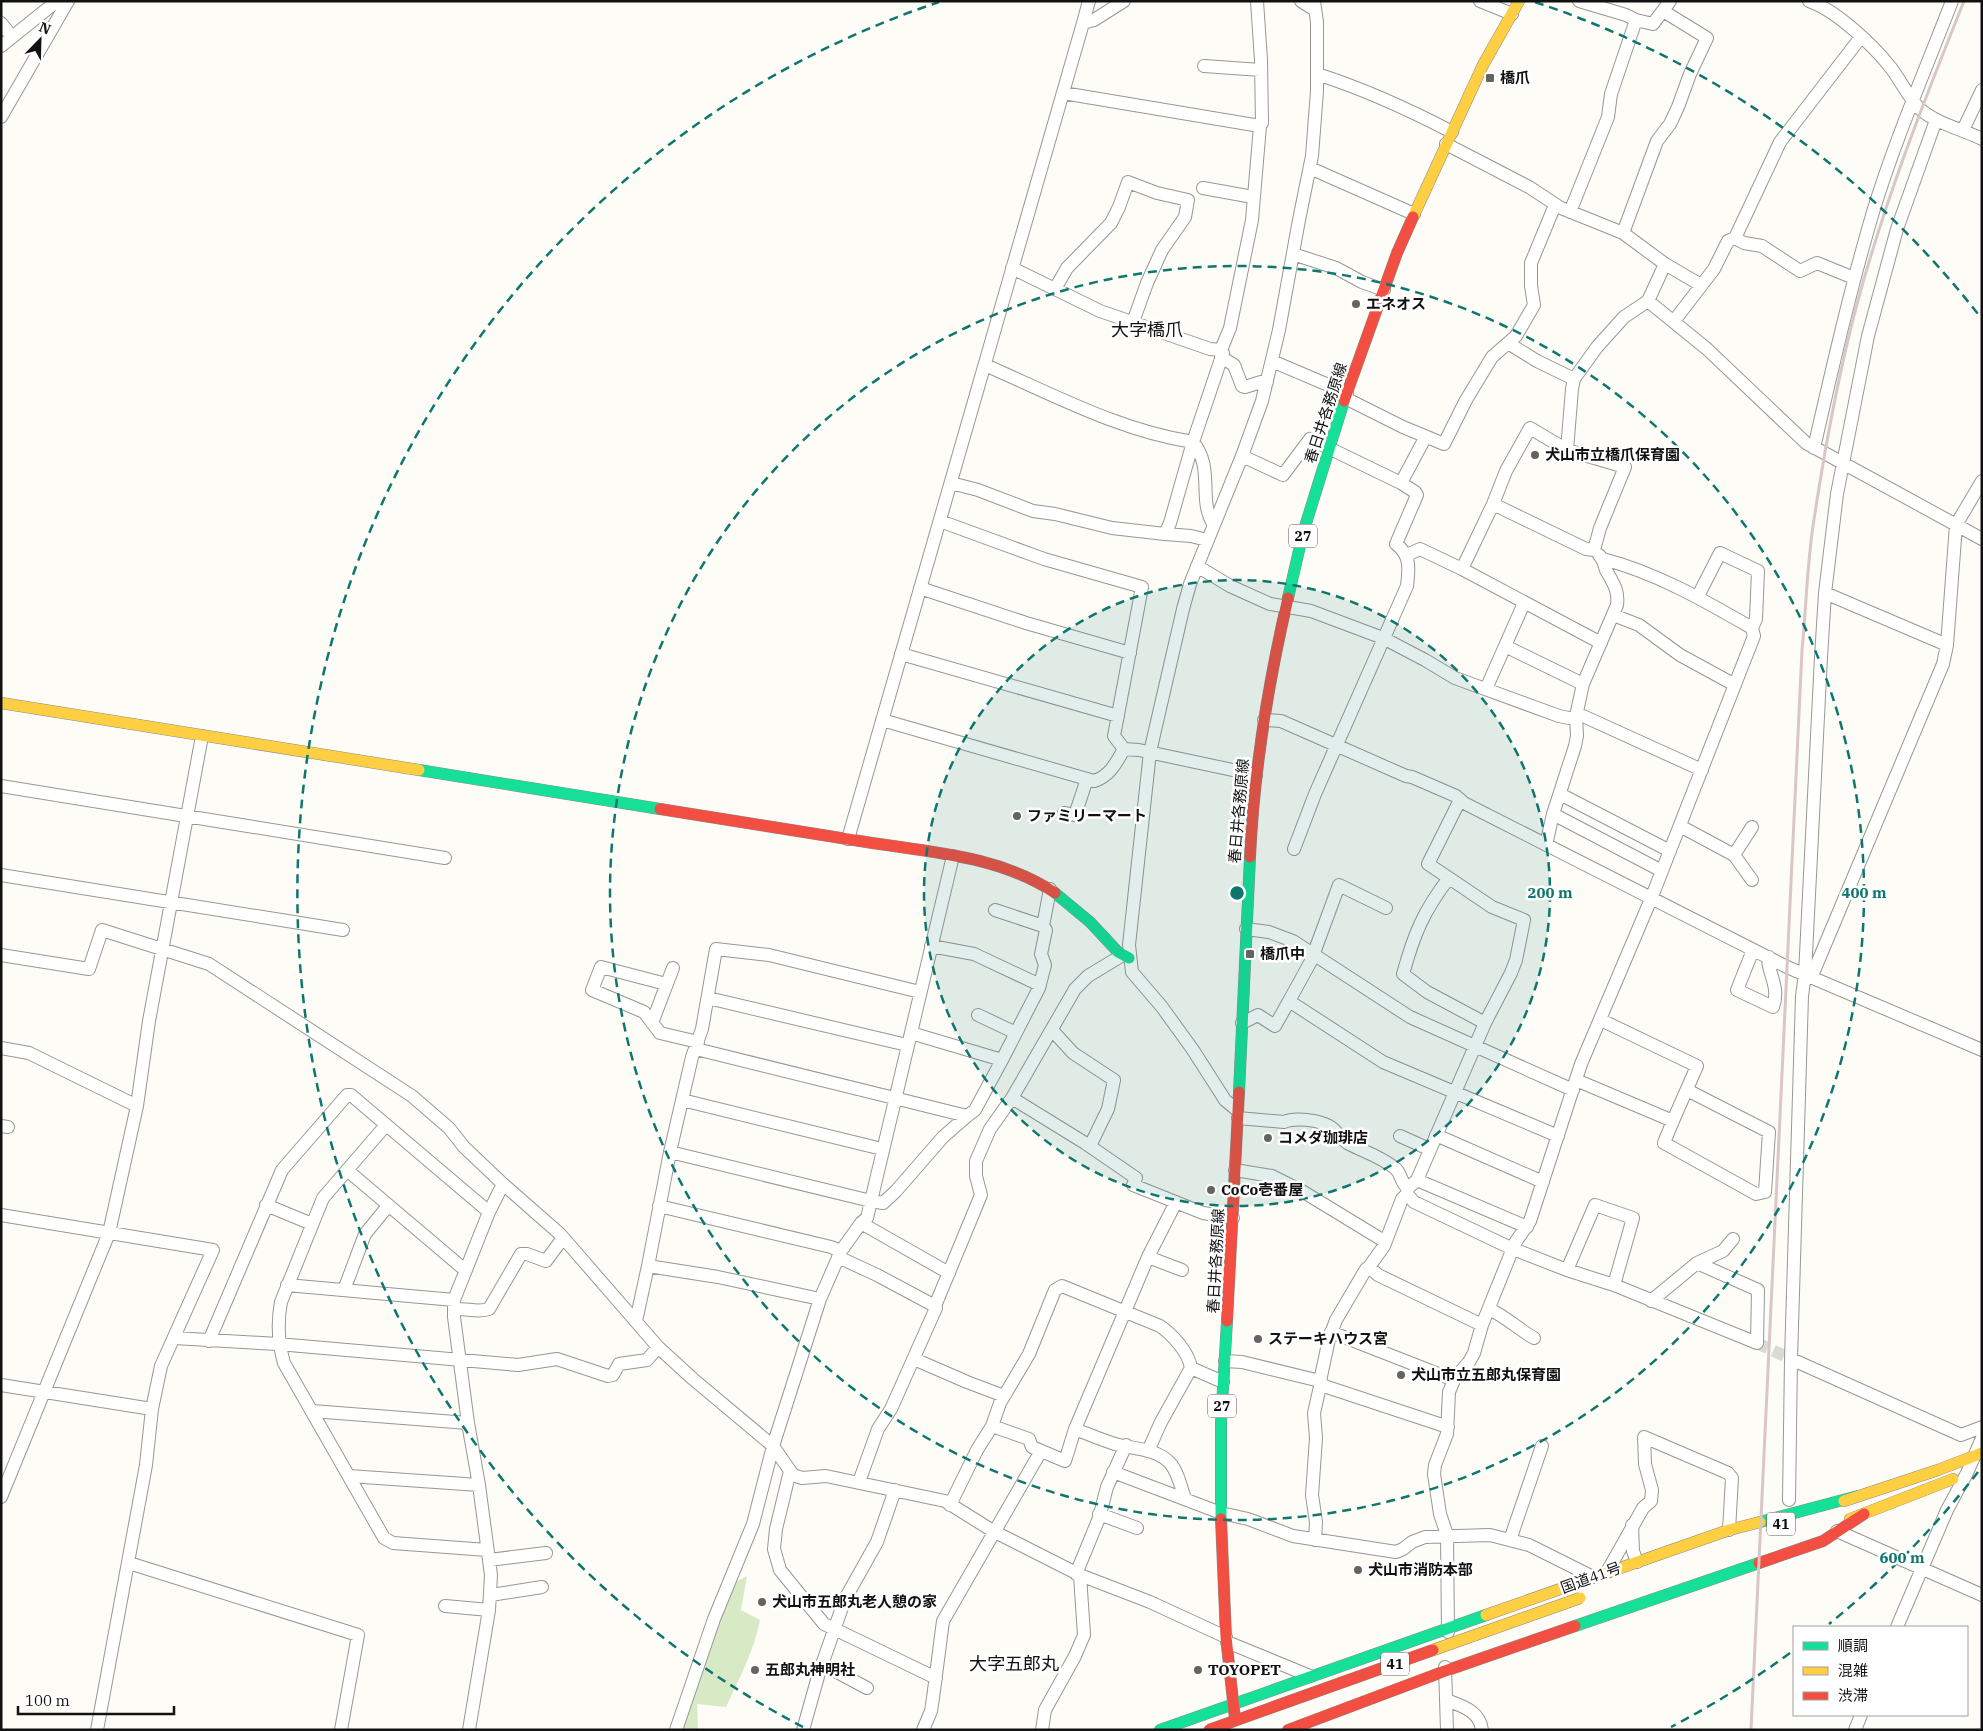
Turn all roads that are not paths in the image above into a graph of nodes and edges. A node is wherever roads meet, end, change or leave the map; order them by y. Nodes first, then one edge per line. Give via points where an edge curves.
1 (57, 1) edge
2 (68, 1) edge
3 (1089, 1) edge
4 (1124, 1) edge
5 (1257, 1) edge
6 (1301, 1) edge
7 (1480, 1) edge
8 (1519, 1) edge
9 (1579, 1) edge
10 (1809, 1) edge
11 (1949, 3) edge
12 (1315, 6) edge
13 (1666, 6) edge
14 (1512, 14) junction
15 (1636, 20) junction
16 (1, 23) edge
17 (1084, 23) junction
18 (12, 37) junction
19 (1861, 37) junction
20 (1, 46) edge
21 (1204, 66) dead end
22 (1261, 70) junction
23 (1317, 74) junction
24 (1982, 90) edge
25 (1063, 92) junction
26 (1912, 100) junction
27 (1, 117) edge
28 (1936, 120) junction
29 (1260, 126) junction
30 (1962, 130) junction
31 (1452, 132) junction
32 (1982, 139) edge
33 (1446, 144) junction
34 (1310, 168) junction
35 (1203, 188) dead end
36 (1253, 197) junction
37 (1555, 204) junction
38 (1570, 212) junction
39 (1414, 214) junction
40 (1624, 232) junction
41 (1735, 238) junction
42 (1293, 254) junction
43 (1665, 264) junction
44 (1012, 268) junction
45 (1854, 278) junction
46 (1701, 285) junction
47 (1055, 289) junction
48 (1384, 290) junction
49 (1648, 301) junction
50 (1674, 321) junction
51 (1133, 322) junction
52 (1508, 343) junction
53 (1221, 354) junction
54 (1272, 361) junction
55 (984, 365) junction
56 (1574, 379) junction
57 (1267, 382) junction
58 (1346, 395) junction
59 (1425, 438) junction
60 (1193, 442) junction
61 (1330, 448) junction
62 (1814, 448) junction
63 (1567, 450) junction
64 (1242, 456) junction
65 (1841, 464) junction
66 (1982, 480) edge
67 (951, 483) junction
68 (1401, 483) junction
69 (1493, 504) junction
70 (940, 521) junction
71 (1214, 525) junction
72 (1956, 525) junction
73 (1166, 534) junction
74 (1982, 539) edge
75 (1207, 540) junction
76 (1594, 550) junction
77 (1407, 555) junction
78 (1603, 559) junction
79 (1197, 566) junction
80 (1462, 570) junction
81 (920, 588) junction
82 (1825, 593) junction
83 (1698, 596) junction
84 (1524, 603) junction
85 (1286, 607) junction
86 (1613, 615) junction
87 (1752, 628) junction
88 (1383, 638) junction
89 (1600, 643) junction
90 (1947, 645) junction
91 (1505, 646) junction
92 (1130, 653) junction
93 (901, 654) junction
94 (1583, 684) junction
95 (1735, 685) junction
96 (1486, 689) junction
97 (1, 703) edge
98 (1118, 716) junction
99 (1576, 716) junction
100 (882, 720) junction
101 (1264, 720) junction
102 (202, 736) junction
103 (1337, 747) junction
104 (1124, 749) junction
105 (1150, 752) junction
106 (1702, 770) junction
107 (1256, 775) junction
108 (1087, 779) junction
109 (1, 786) edge
110 (1560, 794) junction
111 (1460, 800) junction
112 (1064, 813) dead end
113 (1553, 814) junction
114 (188, 816) junction
115 (1680, 826) junction
116 (1752, 827) dead end
117 (848, 839) junction
118 (1546, 845) junction
119 (1294, 850) dead end
120 (1670, 851) junction
121 (1734, 855) junction
122 (953, 856) junction
123 (445, 858) dead end
124 (1662, 871) junction
125 (1, 875) edge
126 (1449, 878) junction
127 (1752, 880) dead end
128 (1050, 890) junction
129 (1651, 899) junction
130 (172, 902) junction
131 (1386, 908) dead end
132 (995, 910) dead end
133 (1043, 926) junction
134 (1246, 929) junction
135 (343, 930) dead end
136 (931, 946) junction
137 (162, 949) junction
138 (1753, 950) junction
139 (1, 955) edge
140 (1313, 955) junction
141 (1125, 957) junction
142 (1768, 957) junction
143 (673, 968) dead end
144 (1808, 976) junction
145 (666, 984) junction
146 (1040, 985) junction
147 (920, 992) junction
148 (708, 998) junction
149 (1289, 1000) junction
150 (978, 1015) dead end
151 (1601, 1020) junction
152 (652, 1022) junction
153 (1242, 1023) junction
154 (1485, 1023) junction
155 (1052, 1030) junction
156 (1016, 1033) junction
157 (909, 1039) junction
158 (697, 1046) junction
159 (1474, 1046) junction
160 (1, 1048) edge
161 (1982, 1050) edge
162 (1002, 1060) junction
163 (1574, 1085) junction
164 (1687, 1090) junction
165 (1454, 1094) junction
166 (895, 1097) junction
167 (1012, 1098) junction
168 (682, 1100) junction
169 (137, 1106) junction
170 (1238, 1114) junction
171 (967, 1116) junction
172 (1673, 1121) junction
173 (386, 1125) junction
174 (1400, 1136) dead end
175 (1436, 1136) junction
176 (1558, 1136) junction
177 (1090, 1146) junction
178 (882, 1149) junction
179 (1430, 1149) junction
180 (670, 1152) junction
181 (347, 1170) junction
182 (1236, 1170) junction
183 (1543, 1182) junction
184 (503, 1184) junction
185 (1411, 1187) junction
186 (871, 1201) junction
187 (1176, 1202) junction
188 (266, 1205) junction
189 (388, 1206) junction
190 (659, 1206) junction
191 (489, 1212) junction
192 (1, 1215) edge
193 (1233, 1218) junction
194 (861, 1222) junction
195 (312, 1224) junction
196 (1527, 1227) junction
197 (109, 1234) junction
198 (563, 1238) junction
199 (1733, 1239) dead end
200 (1384, 1241) junction
201 (1513, 1249) junction
202 (840, 1254) junction
203 (1148, 1257) junction
204 (1697, 1263) junction
205 (648, 1266) junction
206 (1369, 1267) junction
207 (465, 1270) junction
208 (1182, 1270) dead end
209 (1567, 1270) junction
210 (949, 1274) junction
211 (287, 1285) junction
212 (1614, 1285) junction
213 (344, 1290) junction
214 (820, 1298) junction
215 (1651, 1301) junction
216 (454, 1304) junction
217 (935, 1306) junction
218 (1489, 1309) junction
219 (1124, 1311) junction
220 (636, 1321) junction
221 (1482, 1325) junction
222 (1331, 1332) junction
223 (174, 1338) junction
224 (1534, 1338) dead end
225 (209, 1341) junction
226 (278, 1344) junction
227 (658, 1347) junction
228 (914, 1359) junction
229 (1791, 1359) junction
230 (460, 1360) junction
231 (1225, 1361) junction
232 (1192, 1368) junction
233 (1454, 1380) junction
234 (1224, 1382) junction
235 (1320, 1382) junction
236 (1, 1384) edge
237 (43, 1391) junction
238 (1004, 1396) junction
239 (152, 1409) junction
240 (312, 1412) junction
241 (468, 1423) junction
242 (992, 1426) junction
243 (1448, 1427) junction
244 (1982, 1427) edge
245 (1075, 1429) junction
246 (1982, 1438) edge
247 (1126, 1445) junction
248 (773, 1446) junction
249 (1542, 1446) dead end
250 (1041, 1451) junction
251 (1148, 1451) junction
252 (1978, 1454) edge
253 (1982, 1468) edge
254 (790, 1472) junction
255 (1114, 1472) junction
256 (1967, 1473) junction
257 (349, 1476) junction
258 (859, 1482) junction
259 (479, 1485) junction
260 (895, 1490) junction
261 (1, 1496) edge
262 (1858, 1496) junction
263 (1185, 1499) junction
264 (1789, 1500) dead end
265 (950, 1504) junction
266 (1221, 1513) junction
267 (1099, 1514) junction
268 (1864, 1514) junction
269 (1632, 1525) junction
270 (1137, 1528) dead end
271 (1730, 1530) junction
272 (1818, 1530) dead end
273 (994, 1531) junction
274 (1837, 1531) junction
275 (1447, 1535) junction
276 (1315, 1540) junction
277 (1510, 1540) junction
278 (1738, 1540) dead end
279 (546, 1553) dead end
280 (488, 1555) junction
281 (1637, 1562) junction
282 (1726, 1562) dead end
283 (128, 1563) junction
284 (1921, 1569) junction
285 (1607, 1572) junction
286 (1078, 1575) junction
287 (1592, 1577) junction
288 (542, 1586) dead end
289 (491, 1595) junction
290 (1982, 1595) edge
291 (1585, 1597) dead end
292 (445, 1606) dead end
293 (489, 1610) junction
294 (1897, 1626) edge
295 (835, 1627) junction
296 (1448, 1628) junction
297 (1226, 1639) junction
298 (822, 1664) junction
299 (1445, 1671) junction
300 (1311, 1677) junction
301 (936, 1678) junction
302 (867, 1688) dead end
303 (1367, 1688) dead end
304 (1446, 1700) junction
305 (1233, 1703) junction
306 (1861, 1716) edge
307 (1307, 1726) edge
308 (97, 1730) edge
309 (341, 1730) edge
310 (469, 1730) edge
311 (676, 1730) edge
312 (803, 1730) edge
313 (923, 1730) edge
314 (1042, 1730) edge
315 (1160, 1730) edge
316 (1209, 1730) edge
317 (1236, 1730) edge
318 (1288, 1730) edge
319 (1447, 1730) edge
320 (1482, 1730) edge
321 (1855, 1730) edge

1 - 18 street
2 - 27 street
3 - 17 street
4 - 17 street
5 - 22 street
6 - 12 street
7 - 14 street
8 - 14 main road, 春日井各務原線 / 27
9 - 15 street
10 - 19 street via 1833,13
11 - 26 street
12 - 23 street
13 - 15 street via 1654,24
13 - 40 street via 1707,38 1670,124 1657,141
14 - 31 main road, 春日井各務原線 / 27 via 1483,65
15 - 38 street via 1611,94 1608,117
16 - 18 street
17 - 25 street
18 - 20 street
19 - 26 street via 1890,67
19 - 41 street via 1780,142
21 - 22 street
22 - 29 street
23 - 31 street via 1401,106
23 - 34 street
24 - 30 street
25 - 29 street
25 - 44 street
26 - 28 street
26 - 45 street
28 - 30 street
28 - 65 street via 1896,229 1868,336
29 - 36 street
30 - 32 street
31 - 33 main road, 春日井各務原線 / 27
33 - 37 street
33 - 39 main road, 春日井各務原線 / 27
34 - 39 street
34 - 42 street
35 - 36 street
36 - 53 street via 1252,220 1230,328
37 - 38 street
37 - 52 street via 1531,263 1534,305 1516,336
38 - 40 street
39 - 48 main road, 春日井各務原線 / 27
40 - 43 street
41 - 45 street via 1762,246 1800,272 1817,263
41 - 46 street via 1728,241 1714,269
42 - 48 street via 1336,268
42 - 54 street
43 - 46 street
43 - 49 street
44 - 47 street
44 - 55 street
45 - 62 street
46 - 50 street
47 - 51 street via 1084,304
47 - 51 street via 1067,268 1111,223 1128,182 1188,200 1185,217 1162,250
48 - 58 main road, 春日井各務原線 / 27
49 - 50 street
49 - 56 street via 1624,317
50 - 62 street
51 - 53 street
52 - 56 street
52 - 59 street via 1492,357 1444,444
53 - 57 street via 1234,365 1242,386
53 - 60 street
54 - 57 street
54 - 58 street
55 - 60 street via 1093,412 1164,438
55 - 67 street
56 - 63 street
57 - 64 street
58 - 59 street
58 - 61 main road, 春日井各務原線 / 27
59 - 68 street
60 - 71 street via 1206,469 1207,512
60 - 73 street
61 - 64 street via 1310,439 1283,475
61 - 68 street
61 - 85 main road, 春日井各務原線 / 27 via 1303,533
62 - 65 street
63 - 69 street via 1530,428 1506,471
63 - 76 street via 1625,467
64 - 71 street
65 - 72 street
65 - 82 street
66 - 72 street
67 - 70 street
67 - 73 street via 1033,511 1112,528
68 - 77 street via 1417,495 1396,544
69 - 76 street
69 - 80 street
70 - 81 street
70 - 92 street via 1044,559 1142,587
71 - 75 street
72 - 74 street
72 - 90 street
73 - 75 street
75 - 79 street
76 - 78 street
77 - 80 street via 1420,549
77 - 88 street via 1407,586
78 - 83 street
78 - 86 street via 1617,592
79 - 85 street via 1230,586 1270,604
79 - 105 street via 1183,609
80 - 84 street
81 - 92 street
81 - 93 street
82 - 90 street
82 - 144 street via 1816,734
83 - 87 street
83 - 87 street via 1720,553 1758,571 1756,619
84 - 89 street
84 - 91 street
85 - 88 street via 1311,611
85 - 101 main road, 春日井各務原線 / 27
86 - 89 street
86 - 95 street via 1639,625 1680,656
87 - 95 street via 1754,636
88 - 96 street via 1455,678
88 - 103 street
89 - 94 street
90 - 144 street via 1943,664
91 - 94 street
91 - 96 street
92 - 98 street
93 - 98 street
93 - 100 street
94 - 99 street
95 - 106 street
96 - 99 street via 1559,716
97 - 102 main road
98 - 104 street via 1114,736
99 - 106 street via 1583,716
99 - 110 street via 1576,741
100 - 108 street
100 - 117 street
101 - 103 street via 1281,721
101 - 107 main road, 春日井各務原線 / 27
102 - 114 street
102 - 117 main road
103 - 111 street
103 - 119 street
104 - 105 street
104 - 108 street via 1110,772 1094,781
105 - 107 street
105 - 141 street
106 - 115 street
107 - 134 main road, 春日井各務原線 / 27
108 - 112 street via 1075,815
109 - 114 street
110 - 113 street
110 - 120 street
111 - 118 street
111 - 126 street via 1428,864
113 - 118 street
113 - 124 street
114 - 123 street
114 - 130 street
115 - 120 street
115 - 121 street
116 - 121 street
117 - 122 main road
118 - 129 street
120 - 124 street
121 - 127 street
122 - 128 main road via 1030,877
122 - 136 street
124 - 129 street
125 - 130 street
126 - 154 street via 1492,907 1524,920 1516,960
126 - 154 street via 1418,926 1403,974 1427,992
128 - 133 street
128 - 141 main road via 1091,923
129 - 138 street
129 - 151 street
130 - 135 street
130 - 137 street
131 - 140 street via 1339,886
132 - 133 street
133 - 146 street via 1046,930 1041,954 1045,965
134 - 140 street via 1279,934
134 - 153 main road, 春日井各務原線 / 27
136 - 146 street via 974,954
136 - 147 street
137 - 139 street via 102,930 89,969
137 - 169 street
137 - 184 street via 209,964 412,1096
138 - 142 street
138 - 142 street via 1737,990 1773,1007 1775,983
140 - 149 street
140 - 159 street via 1410,1017
141 - 155 street via 1082,981
141 - 170 street via 1132,972 1162,1007
142 - 144 street
143 - 145 street
144 - 161 street
144 - 229 street via 1802,996
145 - 152 street
145 - 152 street via 601,967 592,990 644,1012
146 - 156 street
147 - 148 street via 777,957 716,949
147 - 157 street
148 - 157 street
148 - 158 street
149 - 153 street via 1275,1026 1258,1015
149 - 165 street via 1382,1062
150 - 156 street
151 - 163 street
151 - 164 street via 1697,1066
152 - 158 street via 660,1033
153 - 170 main road, 春日井各務原線 / 27
154 - 159 street
155 - 167 street
155 - 177 street via 1073,1053 1114,1080 1108,1109
156 - 162 street
157 - 162 street
157 - 166 street
158 - 166 street
158 - 168 street
159 - 163 street
159 - 165 street
160 - 169 street via 29,1053
162 - 171 street via 982,1101
163 - 172 street
163 - 176 street
164 - 172 street
164 - 172 street via 1769,1132 1765,1192 1756,1194 1664,1143
165 - 175 street
165 - 176 street
166 - 171 street
166 - 178 street
167 - 177 street
167 - 210 street via 990,1129 976,1161 981,1195
168 - 178 street
168 - 180 street
169 - 197 street
170 - 182 main road, 春日井各務原線 / 27
170 - 185 street via 1330,1126 1346,1143 1376,1155 1398,1171 1404,1185
171 - 186 street via 943,1137 883,1203
173 - 181 street
173 - 188 street via 347,1095 282,1170
173 - 191 street
174 - 179 street
175 - 179 street
175 - 183 street
176 - 183 street
177 - 187 street via 1136,1178 1133,1185
178 - 186 street
179 - 185 street
180 - 186 street
180 - 190 street
181 - 189 street
181 - 195 street via 323,1198
182 - 193 main road, 春日井各務原線 / 27
182 - 200 street via 1272,1176
183 - 196 street
184 - 191 street
184 - 198 street
185 - 196 street
185 - 200 street via 1402,1199
185 - 201 street via 1414,1202
186 - 194 street via 867,1218
187 - 193 street via 1203,1213
187 - 203 street
188 - 195 street
188 - 225 street
189 - 207 street
189 - 213 street via 365,1234
190 - 202 street via 831,1247
190 - 205 street
191 - 207 street
192 - 197 street
193 - 231 main road, 春日井各務原線 / 27
194 - 202 street
194 - 210 street
195 - 211 street
196 - 201 street
197 - 223 street via 213,1250
197 - 237 street
198 - 216 street via 546,1261 521,1254 489,1309 481,1312
198 - 220 street
199 - 204 street via 1723,1251
200 - 206 street
201 - 209 street
201 - 218 street
202 - 214 street
202 - 217 street
203 - 208 street
203 - 219 street
204 - 215 street
204 - 215 street via 1758,1290 1756,1343
205 - 214 street
205 - 220 street
206 - 221 street via 1378,1275
206 - 222 street via 1344,1304
207 - 216 street
209 - 212 street
209 - 212 street via 1594,1204 1633,1218
210 - 217 street
211 - 213 street
211 - 226 street via 278,1316
212 - 215 street
213 - 216 street
214 - 248 street
216 - 230 street
217 - 228 street
218 - 221 street
218 - 224 street via 1503,1315
219 - 232 street via 1168,1331
219 - 238 street via 1062,1286 1055,1290 1029,1354
219 - 245 street
220 - 227 street
221 - 233 street via 1474,1353
222 - 233 street
222 - 235 street
223 - 225 street
223 - 239 street via 161,1366
225 - 226 street
226 - 230 street
226 - 240 street via 284,1363
227 - 230 street via 647,1360 619,1364 613,1375 608,1376 557,1359 518,1365
227 - 248 street
228 - 238 street
228 - 258 street via 878,1429
229 - 244 street via 1961,1435
229 - 264 street
230 - 241 street
231 - 234 main road, 春日井各務原線 / 27
231 - 235 street via 1242,1362
232 - 234 street
232 - 251 street
233 - 243 street via 1449,1392
234 - 266 main road, 春日井各務原線 / 27
235 - 243 street
235 - 276 street via 1314,1414 1316,1438 1312,1495
236 - 237 street
237 - 239 street
237 - 261 street
238 - 242 street
239 - 283 street via 146,1465
240 - 241 street
240 - 257 street
241 - 259 street
242 - 250 street via 1029,1439 1032,1448
242 - 265 street
243 - 275 street via 1434,1474
245 - 247 street via 1117,1445
245 - 250 street via 1065,1461
246 - 252 street
247 - 251 street
247 - 255 street
248 - 254 street
248 - 311 street via 753,1524 714,1619
249 - 277 street
250 - 273 street
251 - 263 street via 1161,1456 1175,1469
252 - 256 street
252 - 262 main road, 41
253 - 256 main road
254 - 258 street via 802,1478 826,1476
254 - 295 street via 776,1529 776,1560 780,1570 824,1624
255 - 263 street
255 - 267 street
256 - 268 main road
256 - 284 street
257 - 259 street
257 - 280 street via 384,1538 393,1543
258 - 260 street
259 - 280 street
260 - 265 street
260 - 295 street via 877,1542 845,1599
262 - 271 main road
262 - 278 main road, 41
263 - 266 street
265 - 273 street
266 - 276 street via 1248,1519 1292,1536
266 - 297 main road, 春日井各務原線 / 27
267 - 270 street
267 - 286 street
268 - 272 main road
268 - 274 main road
269 - 271 street via 1642,1508 1651,1501 1644,1437 1728,1473 1732,1478
269 - 281 street
269 - 285 street
271 - 281 main road
273 - 286 street
273 - 301 street via 943,1621
274 - 284 street
274 - 299 main road via 1823,1541
275 - 276 street via 1419,1539 1396,1552
275 - 277 street via 1490,1535
275 - 296 street
277 - 287 street via 1529,1544
279 - 280 street
280 - 289 street
281 - 285 main road
282 - 303 main road, 国道41号 / 41
283 - 308 street
283 - 309 street via 358,1635
284 - 290 street
284 - 294 street
285 - 287 main road
286 - 297 street via 1150,1602
286 - 314 street via 1084,1636 1045,1710
287 - 296 main road
288 - 289 street
289 - 293 street
291 - 316 main road, 国道41号 / 41, bridge
292 - 293 street
293 - 310 street
295 - 298 street
295 - 301 street
296 - 299 street
296 - 300 main road
297 - 300 street
297 - 305 main road, 春日井各務原線 / 27
298 - 302 street
298 - 312 street
299 - 304 street
299 - 307 main road
300 - 305 main road
301 - 313 street via 931,1711
304 - 319 street
304 - 320 street via 1475,1713
305 - 315 main road
305 - 317 main road, 春日井各務原線 / 27
306 - 321 street
307 - 318 main road

